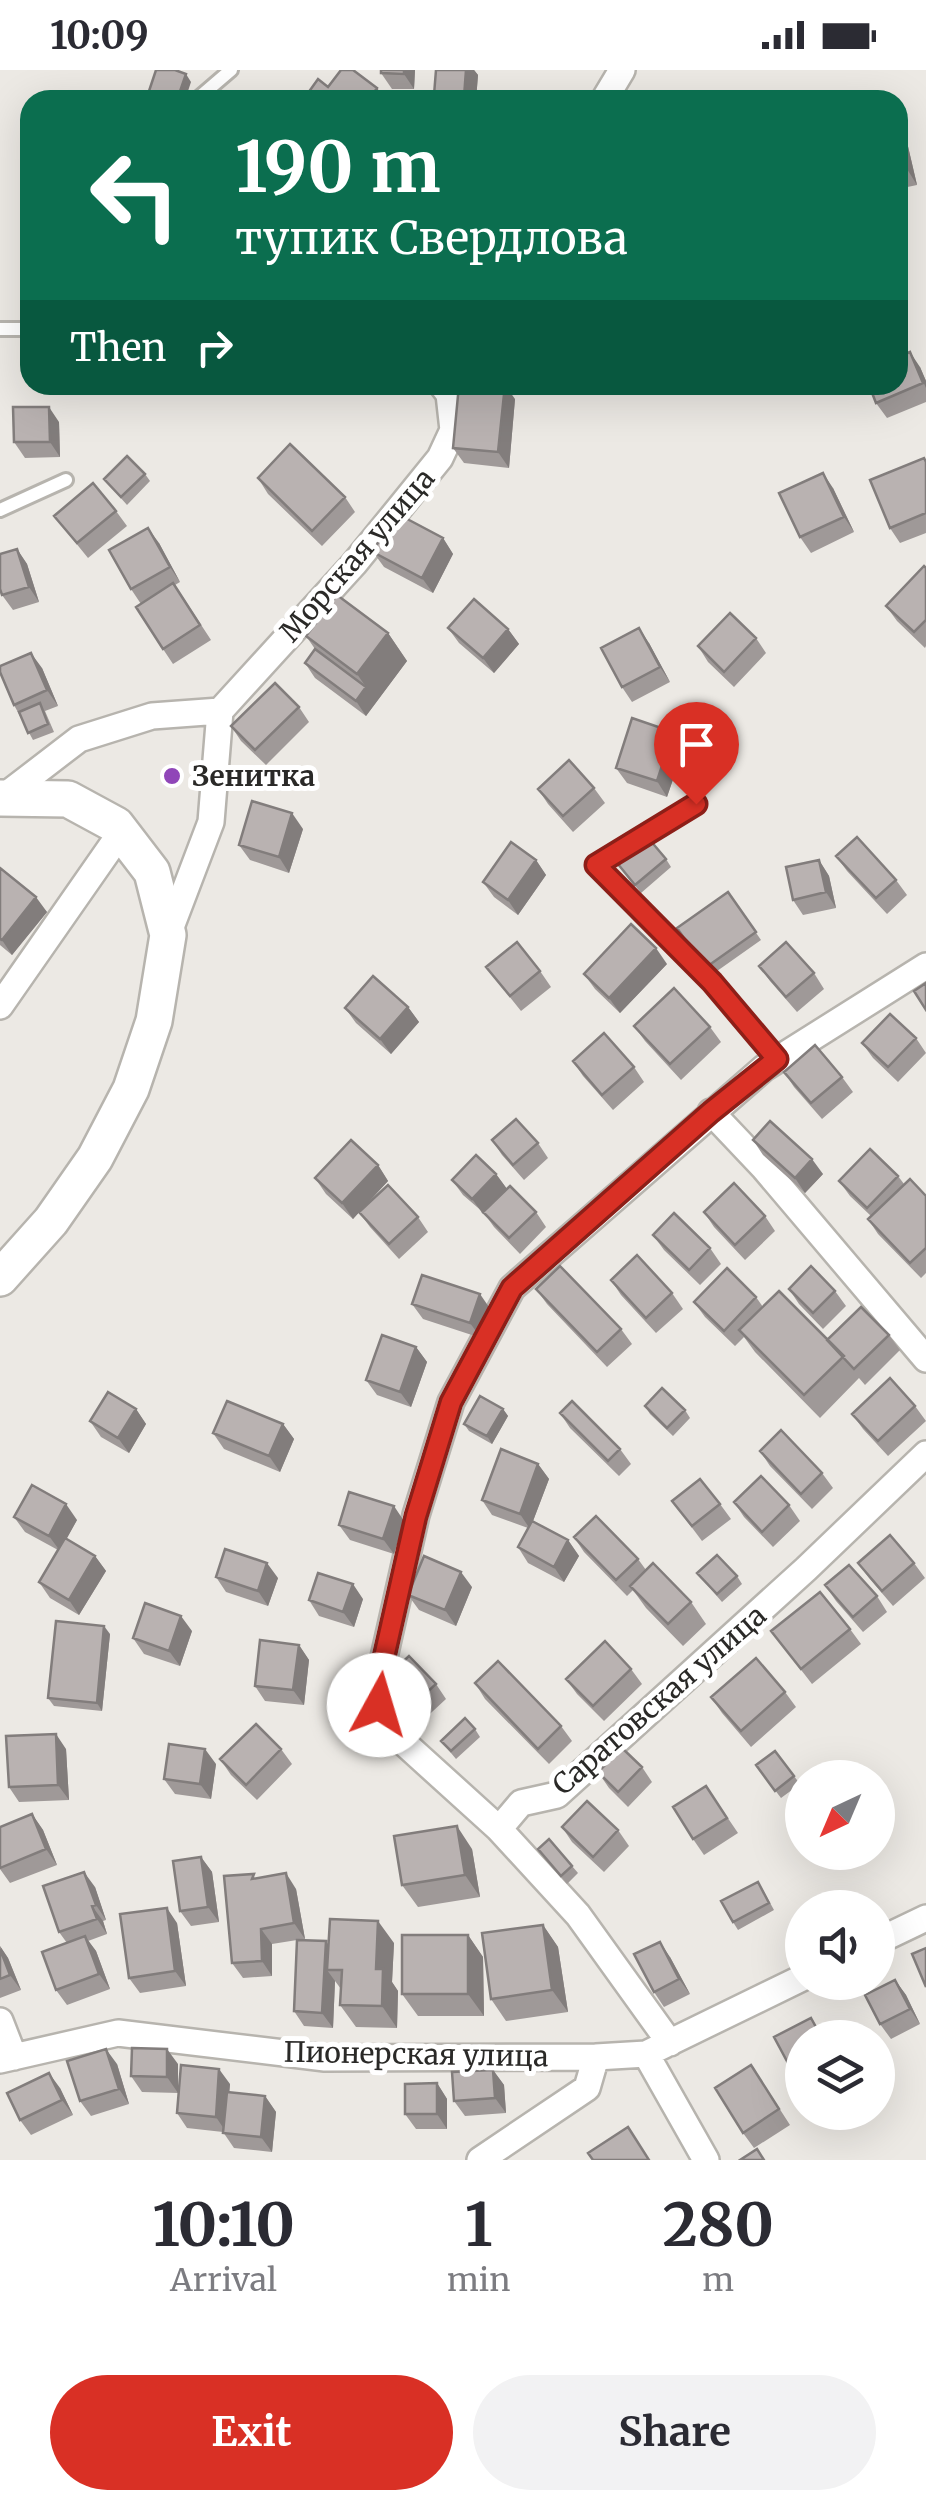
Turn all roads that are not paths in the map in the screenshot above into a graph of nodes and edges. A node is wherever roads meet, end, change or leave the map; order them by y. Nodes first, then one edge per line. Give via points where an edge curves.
1 (230, 70) edge
2 (207, 90) edge
3 (449, 395) edge
4 (66, 480) dead end
5 (0, 510) edge
6 (220, 710) junction
7 (3, 797) edge
8 (696, 804) dead end
9 (122, 832) junction
10 (168, 936) junction
11 (926, 966) edge
12 (0, 1006) edge
13 (777, 1059) junction
14 (711, 1112) junction
15 (0, 1278) edge
16 (926, 1359) edge
17 (926, 1454) edge
18 (499, 1828) junction
19 (926, 1918) edge
20 (895, 1934) edge
21 (785, 1986) edge
22 (0, 2021) edge
23 (670, 2043) junction
24 (646, 2054) junction
25 (596, 2057) junction
26 (7, 2058) edge
27 (480, 2160) edge
28 (706, 2160) edge

1 - 2 lane
3 - 6 street, Морская улица via 453,430 440,458
4 - 5 lane
6 - 7 street via 152,716 79,739
6 - 10 street via 211,822
7 - 9 main road via 68,799
8 - 13 lane via 596,865 712,982
9 - 10 main road via 152,872
9 - 12 street
10 - 15 main road via 154,1021 131,1089 95,1158
11 - 13 street
13 - 14 street
14 - 16 street
14 - 18 street via 512,1288 451,1402 416,1516 379,1705 403,1742
17 - 18 street, Саратовская улица via 557,1796 521,1803
18 - 23 street via 578,1915
19 - 20 street
21 - 23 street
22 - 26 street
23 - 24 street
24 - 25 street, Пионерская улица
24 - 28 street
25 - 26 street, Пионерская улица via 325,2058 118,2034
25 - 27 street via 587,2088

